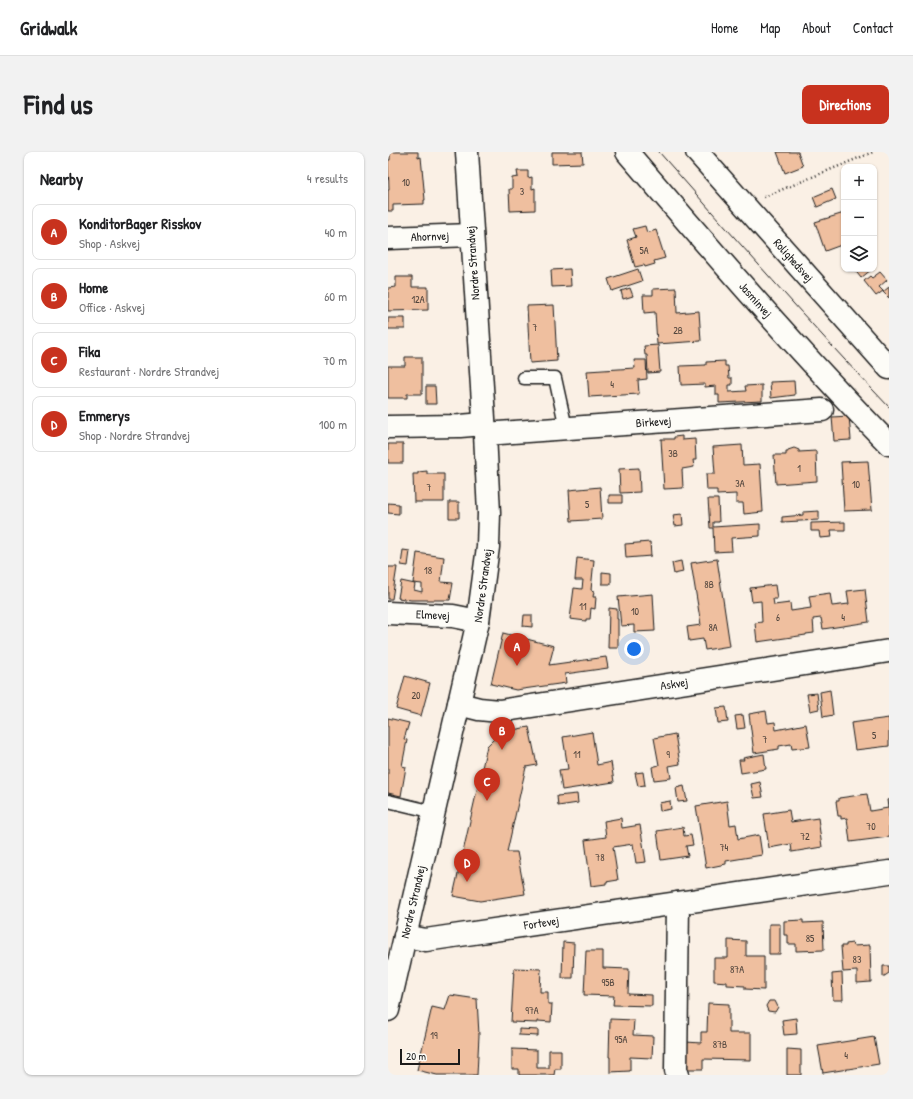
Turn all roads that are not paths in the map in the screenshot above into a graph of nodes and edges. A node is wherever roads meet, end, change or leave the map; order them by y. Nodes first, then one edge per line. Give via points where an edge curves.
1 (467, 152) edge
2 (627, 152) edge
3 (697, 152) edge
4 (472, 235) junction
5 (388, 238) edge
6 (889, 368) edge
7 (524, 378) dead end
8 (822, 410) dead end
9 (388, 427) edge
10 (566, 428) junction
11 (484, 429) junction
12 (889, 444) edge
13 (388, 613) edge
14 (478, 621) junction
15 (889, 651) edge
16 (459, 704) junction
17 (388, 801) edge
18 (434, 812) junction
19 (889, 872) edge
20 (678, 902) junction
21 (406, 936) junction
22 (394, 962) edge
23 (388, 1010) edge
24 (678, 1075) edge

1 - 4 street, Nordre Strandvej
2 - 12 street, Jasminvej via 721,261
3 - 6 street, Rolighedsvej
4 - 5 street, Ahornvej
4 - 11 street, Nordre Strandvej
7 - 10 lane via 555,378
8 - 10 street, Birkevej
9 - 11 street, Birkevej via 460,426
10 - 11 street, Birkevej
11 - 14 street, Nordre Strandvej via 489,513 488,547
13 - 14 street, Elmevej via 453,616
14 - 16 street, Nordre Strandvej
15 - 16 street, Askvej via 499,711
16 - 18 street, Nordre Strandvej
17 - 18 lane
18 - 21 street, Nordre Strandvej
19 - 20 street, Fortevej
20 - 21 street, Fortevej via 426,940
20 - 24 street
21 - 22 street, Nordre Strandvej
22 - 23 street, Nordre Strandvej

